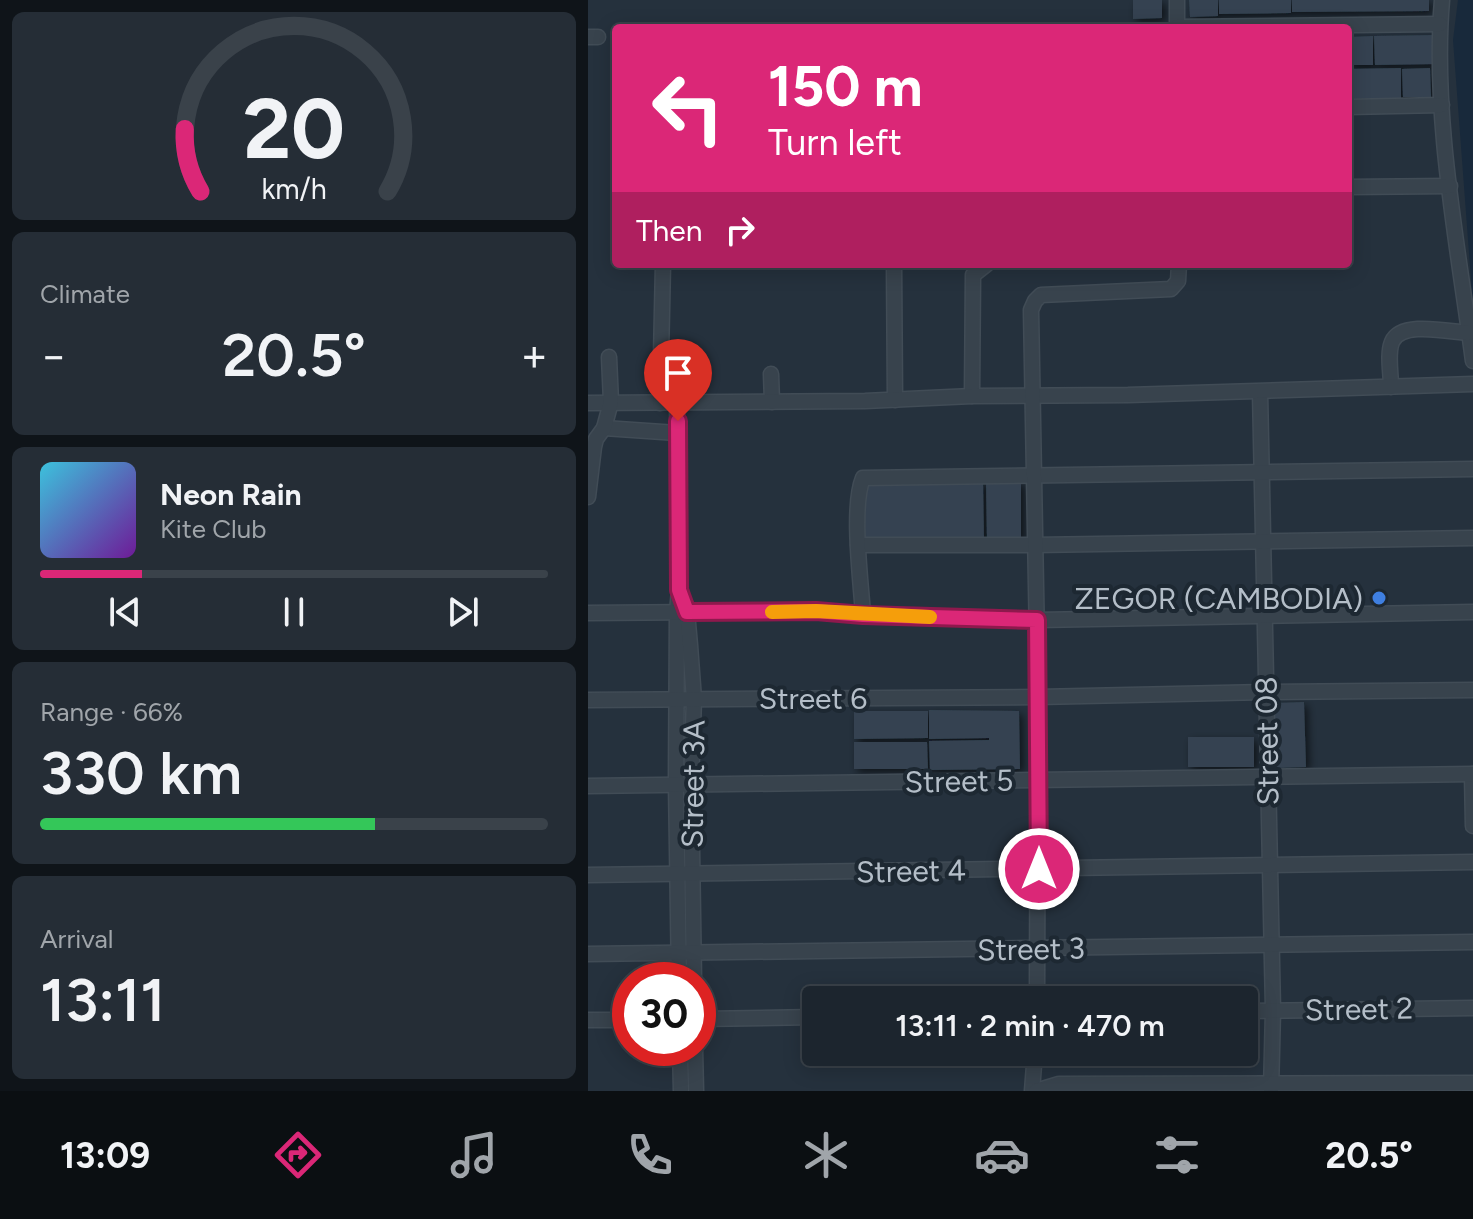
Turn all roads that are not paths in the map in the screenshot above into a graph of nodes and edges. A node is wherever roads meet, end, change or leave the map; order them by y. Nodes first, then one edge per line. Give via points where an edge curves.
1 (1177, 0) edge
2 (1442, 0) edge
3 (1177, 24) edge
4 (1440, 24) junction
5 (1352, 25) edge
6 (1442, 105) junction
7 (1352, 107) edge
8 (1450, 186) junction
9 (1352, 187) edge
10 (663, 268) edge
11 (894, 268) edge
12 (982, 268) edge
13 (1179, 268) edge
14 (1469, 333) junction
15 (609, 357) dead end
16 (1473, 361) edge
17 (771, 374) dead end
18 (1473, 384) edge
19 (1391, 387) junction
20 (1260, 392) junction
21 (1032, 395) junction
22 (972, 396) junction
23 (895, 400) junction
24 (611, 402) junction
25 (772, 402) junction
26 (588, 403) edge
27 (660, 403) junction
28 (677, 403) junction
29 (677, 433) junction
30 (596, 435) edge
31 (1473, 469) edge
32 (1262, 472) junction
33 (1034, 477) junction
34 (588, 497) edge
35 (1473, 538) edge
36 (1264, 541) junction
37 (858, 545) junction
38 (1035, 545) junction
39 (682, 612) junction
40 (1473, 612) edge
41 (588, 613) edge
42 (863, 615) junction
43 (1265, 616) junction
44 (1037, 620) junction
45 (1473, 690) edge
46 (1266, 692) junction
47 (1038, 697) junction
48 (677, 699) junction
49 (694, 699) junction
50 (588, 700) edge
51 (1472, 774) edge
52 (1268, 776) junction
53 (1038, 779) junction
54 (683, 784) junction
55 (588, 786) edge
56 (1473, 826) edge
57 (1473, 862) edge
58 (1270, 865) junction
59 (1039, 869) junction
60 (685, 874) junction
61 (588, 875) edge
62 (1473, 942) edge
63 (1271, 945) junction
64 (1038, 949) junction
65 (588, 954) edge
66 (686, 954) junction
67 (684, 962) edge
68 (688, 962) edge
69 (1037, 986) edge
70 (1473, 1008) edge
71 (1273, 1010) junction
72 (1258, 1011) edge
73 (802, 1017) edge
74 (716, 1019) edge
75 (588, 1020) edge
76 (612, 1020) edge
77 (680, 1066) edge
78 (695, 1066) edge
79 (1035, 1066) edge
80 (1473, 1083) edge
81 (1272, 1087) edge
82 (1419, 1087) edge
83 (681, 1091) edge
84 (696, 1091) edge
85 (1034, 1091) edge

1 - 3 street
2 - 4 street
4 - 5 street
4 - 6 street
6 - 7 street
6 - 8 street
8 - 9 street
8 - 14 street
10 - 27 street
11 - 23 street
12 - 22 street via 973,275
13 - 21 street via 1176,286 1167,290 1038,297 1031,310
14 - 16 street
14 - 19 street via 1401,331 1390,350
15 - 24 street
17 - 25 street
18 - 19 street
19 - 20 street
20 - 21 street
20 - 32 street, Street 08
21 - 22 street
21 - 33 street
22 - 23 street
23 - 25 street
24 - 26 street
24 - 27 street
24 - 30 street
25 - 28 street
27 - 28 street
28 - 29 street, Street 3A
29 - 30 street
29 - 39 street, Street 3A
30 - 34 street
31 - 32 street
32 - 33 street
32 - 36 street, Street 08
33 - 37 street via 863,478
33 - 38 street
35 - 36 street
36 - 38 street
36 - 43 street, Street 08
37 - 38 street
37 - 42 street
38 - 44 street
39 - 41 street
39 - 42 street
39 - 48 street, Street 3A
39 - 49 street, Street 3A
40 - 43 street
42 - 44 street
43 - 44 street
43 - 46 street, Street 08
44 - 47 street
45 - 46 street, Street 6
46 - 47 street, Street 6
46 - 52 street, Street 08
47 - 49 street, Street 6
47 - 53 street
48 - 49 street, Street 6
48 - 50 street, Street 6
48 - 54 street, Street 3A
49 - 54 street, Street 3A
51 - 52 street, Street 5
51 - 56 street
52 - 53 street, Street 5
52 - 58 street, Street 08
53 - 54 street, Street 5
53 - 59 street
54 - 55 street, Street 5
54 - 60 street, Street 3A
57 - 58 street, Street 4
58 - 59 street, Street 4
58 - 63 street, Street 08
59 - 60 street, Street 4
59 - 64 street
60 - 61 street, Street 4
60 - 66 street, Street 3A
62 - 63 street, Street 3
63 - 64 street, Street 3
63 - 71 street, Street 08
64 - 66 street, Street 3
64 - 69 street
65 - 66 street, Street 3
66 - 67 street, Street 3A
66 - 68 street, Street 3A
70 - 71 street, Street 2
71 - 72 street, Street 2
71 - 81 street, Street 08
73 - 74 street
75 - 76 street
77 - 83 street
78 - 84 street
79 - 85 street
80 - 82 street
81 - 82 street
81 - 85 street via 1059,1084

